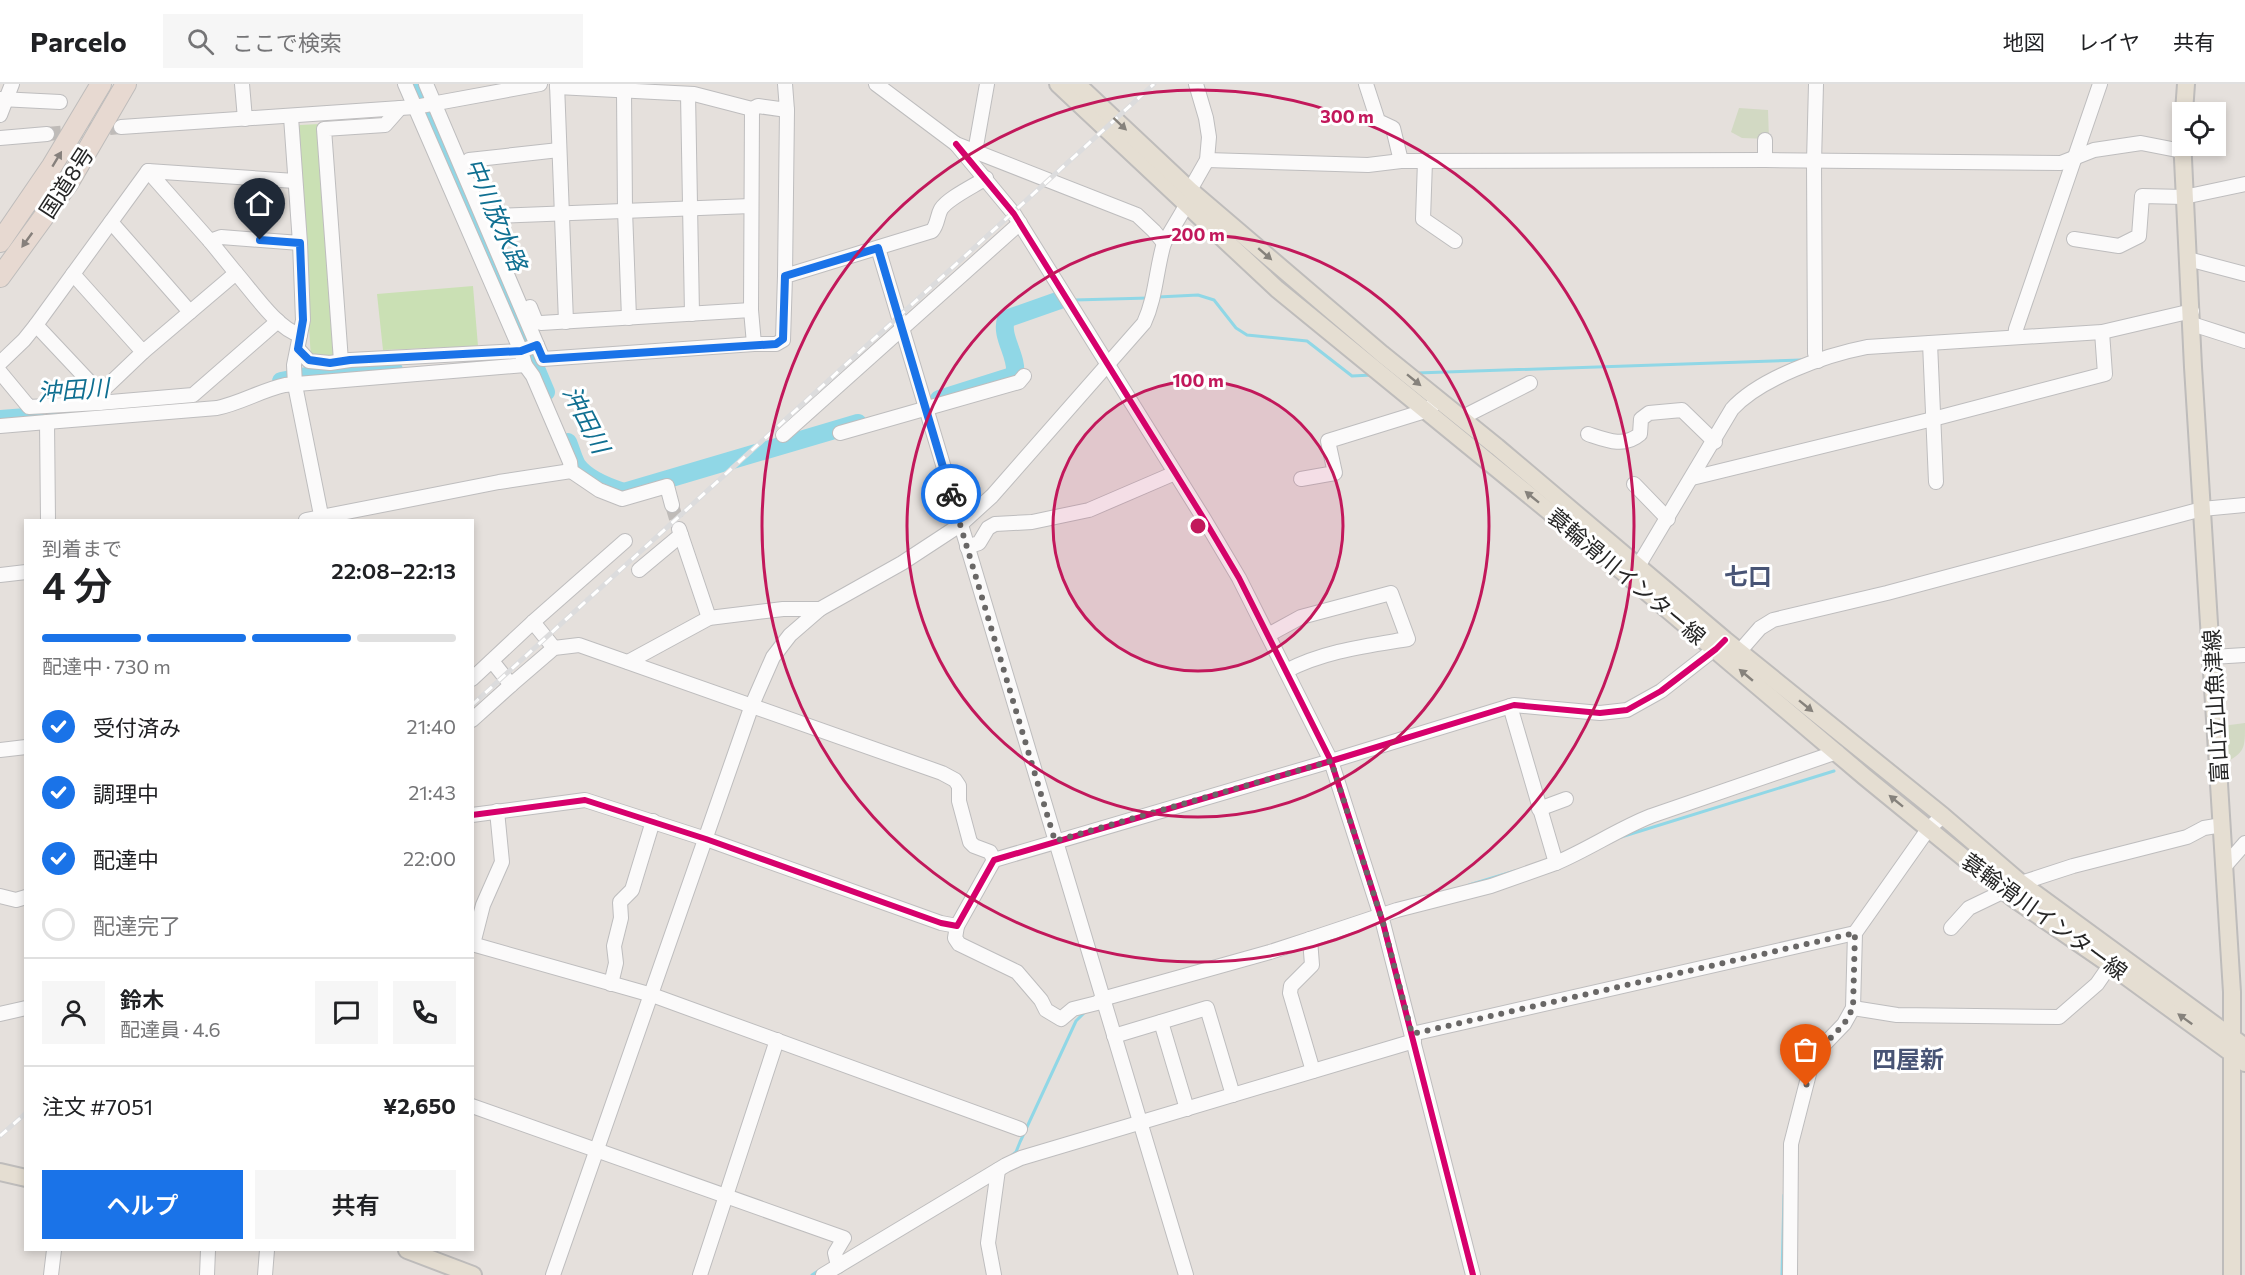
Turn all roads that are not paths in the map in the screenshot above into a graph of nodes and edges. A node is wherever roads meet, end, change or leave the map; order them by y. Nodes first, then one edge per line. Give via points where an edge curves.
1 (12, 84) edge
2 (101, 84) edge
3 (126, 84) edge
4 (242, 84) edge
5 (405, 84) edge
6 (426, 84) edge
7 (540, 84) edge
8 (785, 84) edge
9 (876, 84) edge
10 (987, 84) edge
11 (1058, 84) edge
12 (1077, 84) edge
13 (1196, 84) edge
14 (1366, 84) edge
15 (1816, 84) edge
16 (2100, 84) edge
17 (2186, 84) edge
18 (557, 86) edge
19 (624, 92) junction
20 (688, 94) junction
21 (3, 99) edge
22 (60, 102) dead end
23 (2185, 102) edge
24 (428, 104) junction
25 (400, 108) junction
26 (752, 109) junction
27 (787, 110) junction
28 (321, 114) junction
29 (0, 115) edge
30 (291, 117) junction
31 (245, 119) junction
32 (121, 127) tunnel mouth
33 (324, 129) junction
34 (47, 134) tunnel mouth
35 (0, 138) edge
36 (1765, 140) dead end
37 (956, 144) junction
38 (2172, 145) edge
39 (559, 150) junction
40 (975, 152) junction
41 (2182, 156) edge
42 (2073, 159) junction
43 (469, 160) junction
44 (1206, 160) junction
45 (1766, 160) junction
46 (1401, 161) junction
47 (1425, 161) junction
48 (1814, 162) junction
49 (148, 171) junction
50 (986, 178) junction
51 (295, 181) junction
52 (2245, 184) edge
53 (2184, 196) junction
54 (1189, 197) junction
55 (751, 206) junction
56 (690, 208) junction
57 (625, 210) junction
58 (561, 212) junction
59 (493, 216) junction
60 (111, 222) junction
61 (1020, 223) junction
62 (2074, 238) dead end
63 (210, 241) junction
64 (1455, 241) dead end
65 (0, 242) edge
66 (300, 243) junction
67 (1164, 243) junction
68 (878, 248) junction
69 (2188, 260) junction
70 (236, 273) junction
71 (73, 274) junction
72 (2245, 274) edge
73 (785, 276) junction
74 (0, 277) edge
75 (751, 310) junction
76 (190, 312) junction
77 (692, 314) junction
78 (2192, 317) junction
79 (629, 318) junction
80 (278, 321) junction
81 (566, 322) junction
82 (36, 325) junction
83 (902, 329) junction
84 (2102, 332) junction
85 (2015, 337) junction
86 (2245, 341) edge
87 (299, 342) junction
88 (1930, 343) junction
89 (754, 344) junction
90 (537, 345) junction
91 (521, 351) junction
92 (143, 352) junction
93 (485, 353) junction
94 (1818, 361) junction
95 (341, 362) junction
96 (0, 363) edge
97 (525, 365) junction
98 (1109, 365) junction
99 (484, 368) junction
100 (0, 372) edge
101 (1024, 376) dead end
102 (1530, 383) dead end
103 (295, 385) junction
104 (100, 398) junction
105 (1439, 400) junction
106 (926, 409) junction
107 (1425, 411) junction
108 (1461, 418) junction
109 (1933, 419) junction
110 (47, 422) junction
111 (0, 426) edge
112 (840, 434) dead end
113 (1588, 434) dead end
114 (783, 435) dead end
115 (1715, 442) junction
116 (571, 471) junction
117 (1176, 473) junction
118 (1692, 478) junction
119 (1301, 479) dead end
120 (1936, 482) dead end
121 (1634, 484) dead end
122 (672, 505) tunnel mouth
123 (2245, 505) edge
124 (2202, 509) junction
125 (48, 519) edge
126 (321, 519) edge
127 (1668, 519) junction
128 (960, 525) junction
129 (626, 541) dead end
130 (967, 547) junction
131 (1637, 568) junction
132 (639, 570) dead end
133 (24, 572) edge
134 (0, 575) edge
135 (820, 609) junction
136 (709, 618) junction
137 (533, 622) junction
138 (1268, 635) junction
139 (1720, 645) junction
140 (554, 648) junction
141 (1739, 652) junction
142 (2245, 655) edge
143 (2212, 657) junction
144 (492, 661) junction
145 (628, 662) junction
146 (474, 664) edge
147 (1286, 671) junction
148 (474, 677) edge
149 (511, 685) junction
150 (752, 705) junction
151 (1510, 706) junction
152 (474, 718) edge
153 (24, 747) edge
154 (0, 750) edge
155 (1836, 752) junction
156 (1331, 761) junction
157 (1566, 799) dead end
158 (1539, 809) junction
159 (497, 811) junction
160 (474, 814) edge
161 (1943, 816) junction
162 (653, 821) junction
163 (2222, 825) junction
164 (1929, 828) junction
165 (706, 839) junction
166 (1055, 841) junction
167 (2245, 843) edge
168 (994, 860) junction
169 (1556, 863) junction
170 (2225, 866) junction
171 (2021, 883) junction
172 (2005, 892) junction
173 (0, 896) edge
174 (24, 898) edge
175 (1380, 916) junction
176 (957, 926) junction
177 (1951, 928) dead end
178 (1855, 933) junction
179 (1310, 939) junction
180 (474, 940) edge
181 (474, 944) edge
182 (2114, 959) junction
183 (611, 984) junction
184 (2239, 993) edge
185 (652, 995) junction
186 (1102, 999) junction
187 (24, 1008) edge
188 (1853, 1008) junction
189 (0, 1014) edge
190 (1161, 1022) junction
191 (1114, 1036) junction
192 (1413, 1037) junction
193 (777, 1040) junction
194 (2239, 1050) edge
195 (1313, 1071) junction
196 (1233, 1095) junction
197 (474, 1107) edge
198 (1187, 1108) junction
199 (1140, 1123) junction
200 (1020, 1129) dead end
201 (598, 1150) junction
202 (998, 1170) junction
203 (0, 1172) edge
204 (24, 1178) edge
205 (726, 1195) junction
206 (54, 1251) edge
207 (208, 1251) edge
208 (267, 1251) edge
209 (410, 1251) edge
210 (838, 1266) junction
211 (51, 1275) edge
212 (207, 1275) edge
213 (265, 1275) edge
214 (472, 1275) edge
215 (553, 1275) edge
216 (700, 1275) edge
217 (822, 1275) edge
218 (994, 1275) edge
219 (1186, 1275) edge
220 (1473, 1275) edge
221 (1790, 1275) edge
222 (2232, 1275) edge

1 - 21 street
65 -> 2 highway, 国道8号
3 -> 74 highway, 国道8号 via 69,182
4 - 31 street
5 - 24 street
6 - 24 street
7 - 24 street
8 - 27 street
9 - 37 street
10 - 40 street
11 - 54 main road, 蓑輪滑川インター線
12 -> 54 main road, 蓑輪滑川インター線
13 - 44 street via 1209,137
14 - 46 street via 1378,121 1393,128
15 - 48 street
16 - 42 street
17 - 23 main road
18 - 19 street
18 - 39 street
19 - 20 street
19 - 57 street
20 - 26 street
20 - 56 street
21 - 22 street
21 - 29 street
24 - 25 street
24 - 43 street
24 - 90 street
24 - 91 street
25 - 28 street
25 - 33 street via 385,125
26 - 27 street via 758,106
26 - 55 street
27 - 73 street
28 - 30 street
28 - 33 street
30 - 31 street
30 - 51 street
31 - 32 street
33 - 95 street
34 - 35 street
36 - 45 street
37 - 40 street
37 - 50 street
38 - 42 street via 2141,143 2094,150
39 - 43 street
39 - 58 street
40 - 67 street via 1137,215
41 - 53 main road, 富山立山魚津線
42 - 48 street
42 - 85 street
43 - 59 street
44 - 46 street via 1368,165
44 - 54 street
45 - 47 street
45 - 48 street
46 - 47 street
47 - 64 street via 1424,219
48 - 94 street
49 - 51 street
49 - 60 street
49 - 63 street
50 - 61 street
50 - 68 street via 946,203 932,231
51 - 66 street
52 - 53 street
53 - 62 street via 2142,196 2139,236 2119,246
53 - 69 main road, 富山立山魚津線
54 - 67 street
54 -> 105 main road, 蓑輪滑川インター線
54 - 107 main road, 蓑輪滑川インター線 via 1277,289
55 - 56 street
55 - 75 street
56 - 57 street
56 - 77 street
57 - 58 street
57 - 79 street
58 - 59 street
58 - 81 street
59 - 81 street via 536,322
60 - 71 street
60 - 76 street
61 - 83 street
61 - 98 street
63 - 66 street via 221,237
63 - 70 street
66 - 87 street via 303,320
67 - 98 street via 1144,323
68 - 73 street
68 - 83 street
69 - 72 street
69 - 78 main road, 富山立山魚津線
70 - 76 street
70 - 80 street
71 - 82 street
71 - 92 street
73 - 89 street via 783,339 776,344
75 - 77 street
75 - 89 street
76 - 92 street
77 - 79 street
78 - 84 street
78 - 86 street
78 - 124 main road, 富山立山魚津線
79 - 81 street
80 - 87 street
80 - 104 street via 194,394
82 - 96 street
82 - 104 street
83 - 106 street
83 - 114 street
84 - 85 street
84 - 109 street via 2105,374
85 - 88 street
87 - 95 street via 309,360
87 - 103 street
88 - 94 street via 1867,347
88 - 109 street
89 - 90 street via 543,359
90 - 91 street
91 - 93 street
91 - 97 street
92 - 104 street
93 - 95 street
93 - 99 street
94 - 115 street via 1741,399
97 - 99 street
97 - 116 street
98 - 117 street
98 - 128 street via 992,496
99 - 103 street
100 - 104 street via 29,407
101 - 106 street via 1019,382
102 - 108 street
103 - 110 street via 275,387 217,408
103 - 126 street
105 - 107 street
105 - 108 main road, 蓑輪滑川インター線
106 - 112 street
106 - 128 street
107 - 119 street via 1328,441 1335,473
139 -> 107 main road, 蓑輪滑川インター線
108 - 131 main road, 蓑輪滑川インター線
109 - 118 street
109 - 120 street
110 - 111 street
110 - 125 street
113 - 115 street via 1621,443 1633,440 1640,434 1641,419 1649,413 1682,410
115 - 118 street
116 - 122 street via 598,490 622,499 667,486
116 - 126 street
117 - 130 street via 1089,510 1032,522 995,524 979,543
117 - 138 street
118 - 127 street
121 - 127 street
123 - 124 street
124 - 141 street via 1773,620 1760,628
124 - 143 main road, 富山立山魚津線
127 - 131 street
128 - 130 street
128 - 135 street
129 - 137 street
130 - 166 street
131 - 139 main road, 蓑輪滑川インター線
132 - 136 street via 680,532
133 - 134 street
135 - 136 street
135 - 150 street via 790,635 773,657
136 - 145 street
137 - 140 street
137 - 144 street
138 - 147 street
138 - 147 street via 1300,617 1391,593 1408,639 1346,650
139 - 141 main road, 蓑輪滑川インター線
139 - 151 street via 1661,691 1627,710 1600,713
155 -> 139 main road, 蓑輪滑川インター線
140 - 145 street via 579,645
140 - 149 street
141 -> 161 main road, 蓑輪滑川インター線
142 - 143 street
143 - 163 main road, 富山立山魚津線
144 - 146 street
144 - 148 street
144 - 149 street
145 - 150 street
147 - 156 street
149 - 152 street
150 - 165 street
150 - 168 street via 955,780 970,842 990,852
151 - 156 street
151 - 158 street
153 - 154 street
164 -> 155 main road, 蓑輪滑川インター線
155 - 169 street via 1651,816
156 - 166 street
156 - 175 street
157 - 158 street
158 - 169 street
159 - 160 street
159 - 162 street via 585,800
159 - 180 street via 502,862 483,905
161 - 164 street
161 - 171 main road, 蓑輪滑川インター線
162 - 165 street
162 - 183 street via 632,890 620,903
163 - 170 main road, 富山立山魚津線
163 - 171 street
164 - 172 main road, 蓑輪滑川インター線
164 - 178 street
165 - 176 street
165 - 185 street
166 - 168 street
166 - 186 street
167 - 170 street
168 - 176 street
169 - 175 street via 1491,886
170 - 184 main road, 富山立山魚津線
171 - 172 street
171 - 182 main road, 蓑輪滑川インター線
172 - 177 street via 1970,908
172 - 182 main road, 蓑輪滑川インター線
173 - 174 street
175 - 179 street
175 - 192 street
176 - 186 street via 955,938 959,944 1017,972 1046,1010 1061,1019 1073,1008
178 - 188 street
178 - 192 street
179 - 186 street
179 - 195 street via 1312,965 1290,986 1290,993
181 - 183 street
182 - 188 street via 2097,984 2059,1017 1897,1015
182 - 194 main road, 蓑輪滑川インター線
183 - 185 street
184 - 194 main road, 富山立山魚津線
185 - 193 street
185 - 201 street
186 - 191 street
187 - 189 street
188 - 221 street via 1844,1024 1817,1052 1791,1144
190 - 191 street
190 - 196 street via 1207,1008
190 - 198 street
191 - 199 street
192 - 195 street
192 - 220 street
193 - 200 street
193 - 205 street
194 - 222 main road, 富山立山魚津線
195 - 196 street
196 - 198 street
197 - 201 street
198 - 199 street
199 - 202 street via 1021,1158
199 - 219 street
201 - 205 street
201 - 215 street
202 - 210 street
202 - 218 street via 988,1243
203 - 204 main road
205 - 210 street via 844,1238 835,1253
205 - 216 street
206 - 211 street
207 - 212 street
208 - 213 street
209 - 214 main road
210 - 217 street

